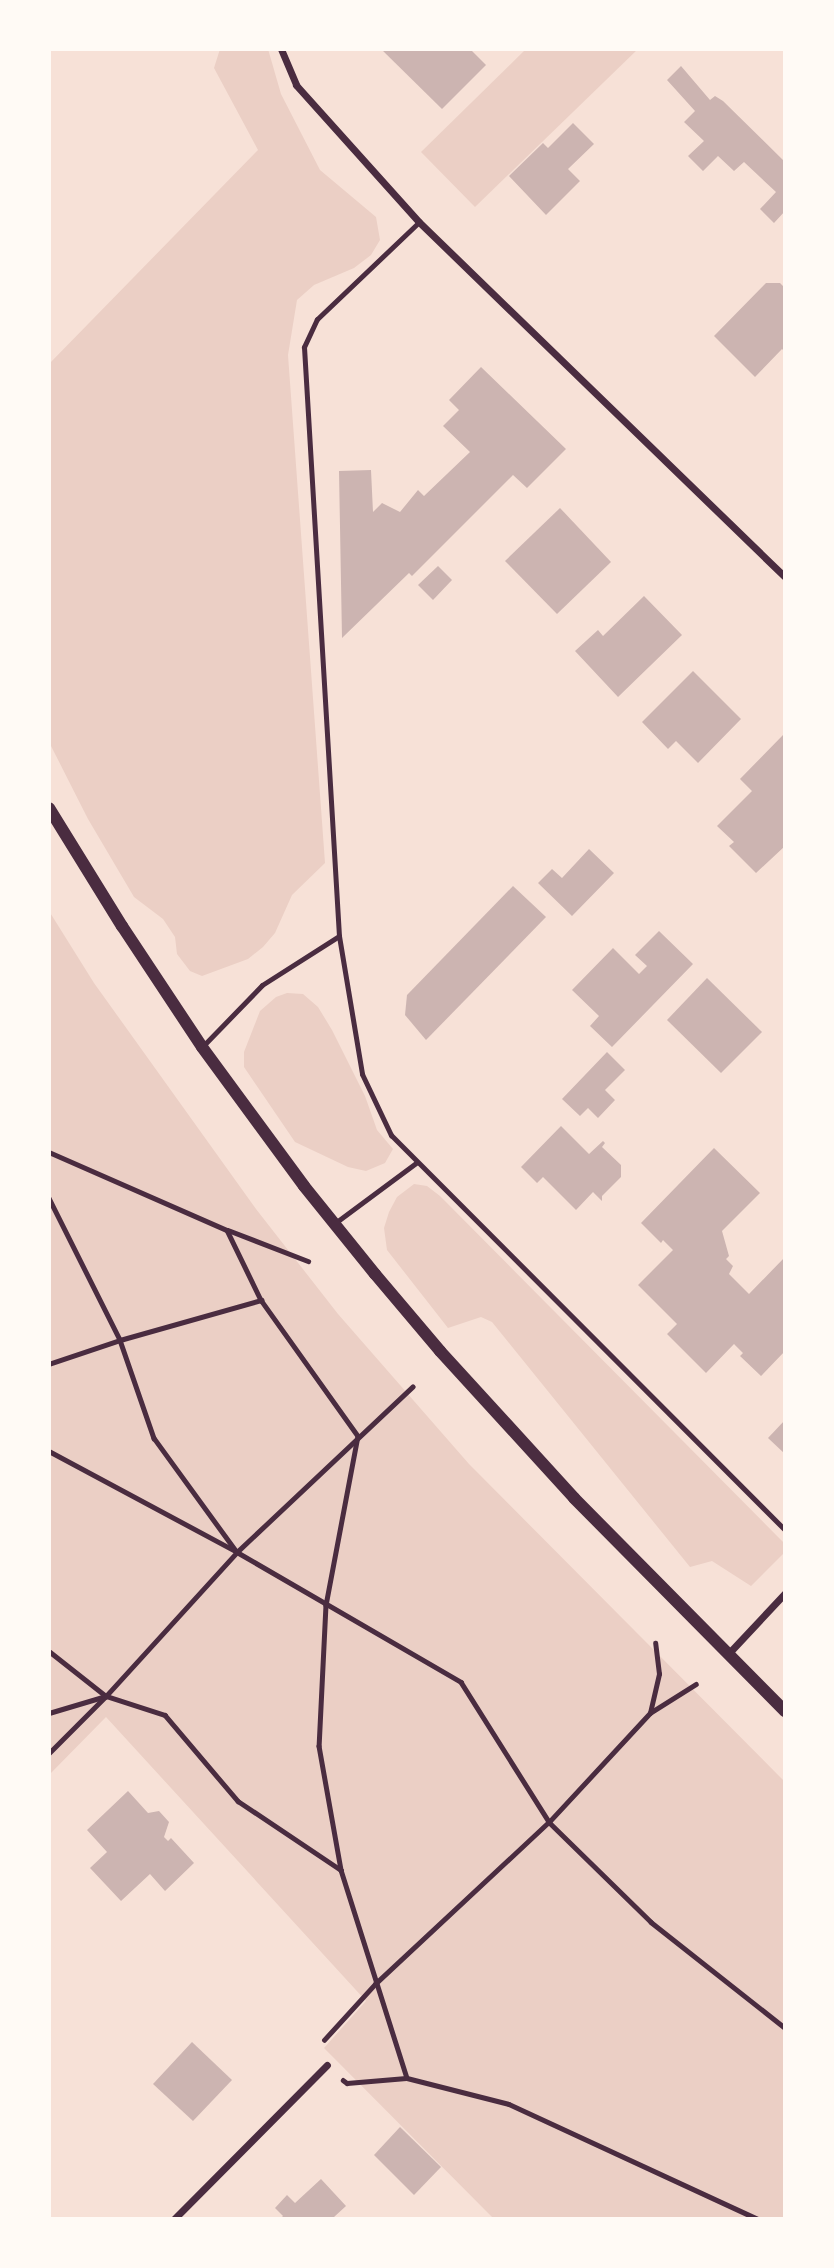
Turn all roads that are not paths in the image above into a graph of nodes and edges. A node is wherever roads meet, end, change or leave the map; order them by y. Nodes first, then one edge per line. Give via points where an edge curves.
1 (281, 49) edge
2 (419, 222) junction
3 (785, 577) edge
4 (49, 808) edge
5 (339, 936) junction
6 (202, 1047) junction
7 (417, 1162) junction
8 (334, 1223) junction
9 (785, 1530) edge
10 (785, 1593) edge
11 (727, 1654) junction
12 (785, 1711) edge
13 (327, 2065) road end
14 (174, 2219) edge

1 - 2 street via 296,85
2 - 3 street
2 - 5 lane via 317,320 304,347
4 - 6 street
5 - 6 lane via 262,985
5 - 7 lane via 362,1074 391,1135
6 - 8 street
7 - 8 lane
7 - 9 lane
8 - 11 street via 475,1391
10 - 11 street
11 - 12 street
13 - 14 street

